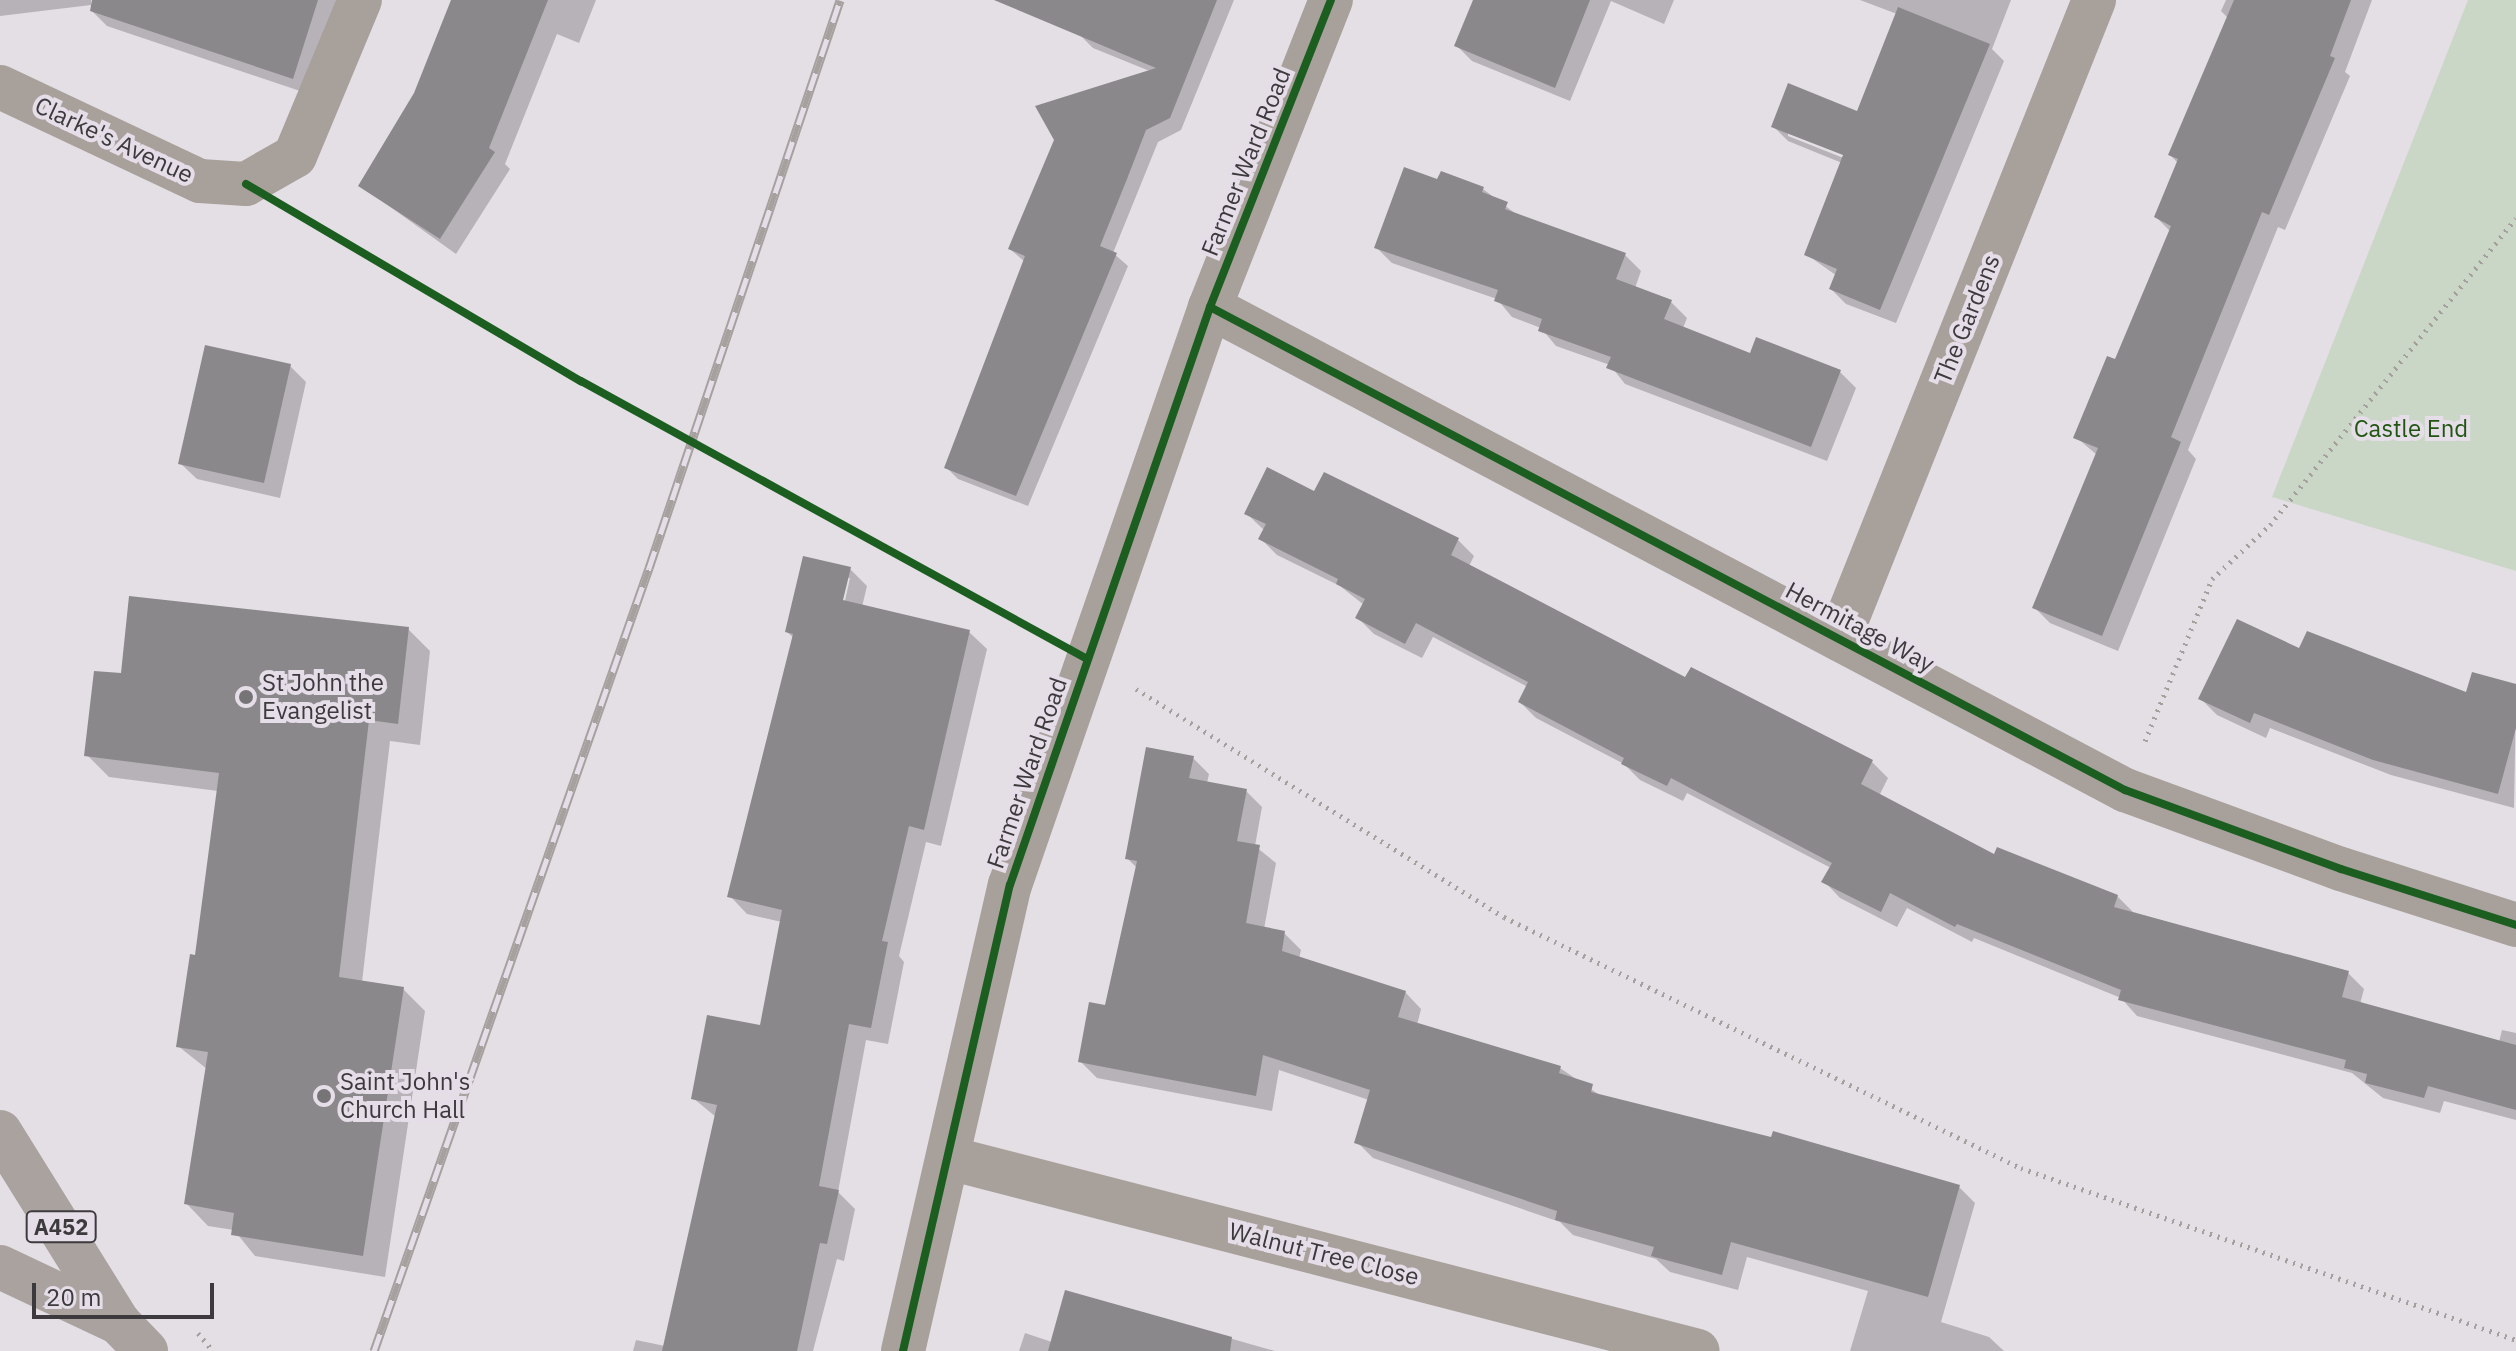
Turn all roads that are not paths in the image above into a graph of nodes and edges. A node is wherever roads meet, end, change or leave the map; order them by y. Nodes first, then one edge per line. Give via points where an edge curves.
1 (360, 0) edge
2 (1331, 0) edge
3 (2094, 0) edge
4 (0, 87) edge
5 (1210, 307) junction
6 (1839, 639) junction
7 (2516, 925) edge
8 (0, 1132) edge
9 (949, 1158) junction
10 (0, 1267) edge
11 (132, 1337) edge
12 (903, 1351) edge
13 (1698, 1351) edge

1 - 4 street, Clarke's Avenue via 295,156 246,184 200,181
2 - 5 street, Farmer Ward Road
3 - 6 street, The Gardens
5 - 6 street, Hermitage Way
5 - 9 street, Farmer Ward Road via 1010,885
6 - 7 street, Hermitage Way via 2125,790 2341,869
8 - 11 main road, A452
9 - 12 street, Farmer Ward Road
9 - 13 street, Walnut Tree Close
10 - 11 main road, A452

